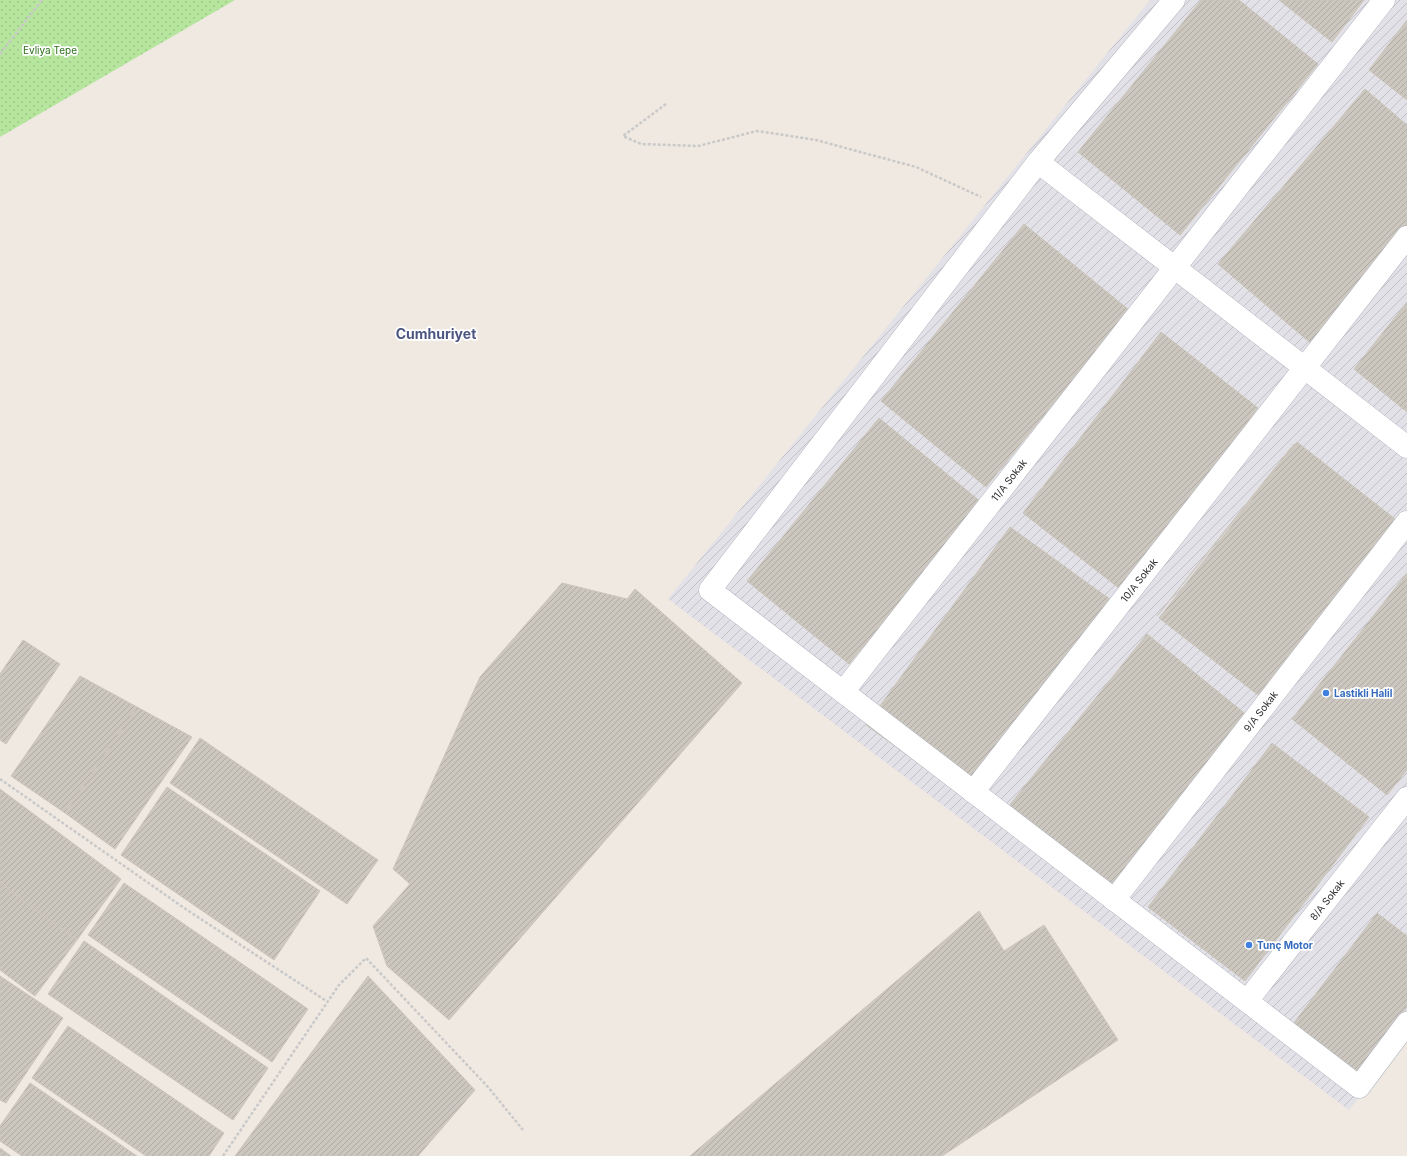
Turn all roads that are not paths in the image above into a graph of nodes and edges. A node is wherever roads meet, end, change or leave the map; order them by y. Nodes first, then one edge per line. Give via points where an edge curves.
1 (1174, 0) edge
2 (1384, 0) edge
3 (1038, 162) junction
4 (1407, 237) edge
5 (1174, 267) junction
6 (1305, 368) junction
7 (1407, 448) edge
8 (1407, 522) edge
9 (843, 692) junction
10 (973, 792) junction
11 (1407, 798) edge
12 (1114, 900) junction
13 (1247, 1001) junction
14 (1407, 1023) edge

1 - 3 street
2 - 5 street, 11/A Sokak
3 - 5 street
3 - 9 street via 710,590
4 - 6 street, 10/A Sokak
5 - 6 street
5 - 9 street, 11/A Sokak
6 - 7 street
6 - 10 street, 10/A Sokak
8 - 12 street, 9/A Sokak
9 - 10 street
10 - 12 street
11 - 13 street, 8/A Sokak
12 - 13 street
13 - 14 street via 1359,1087

